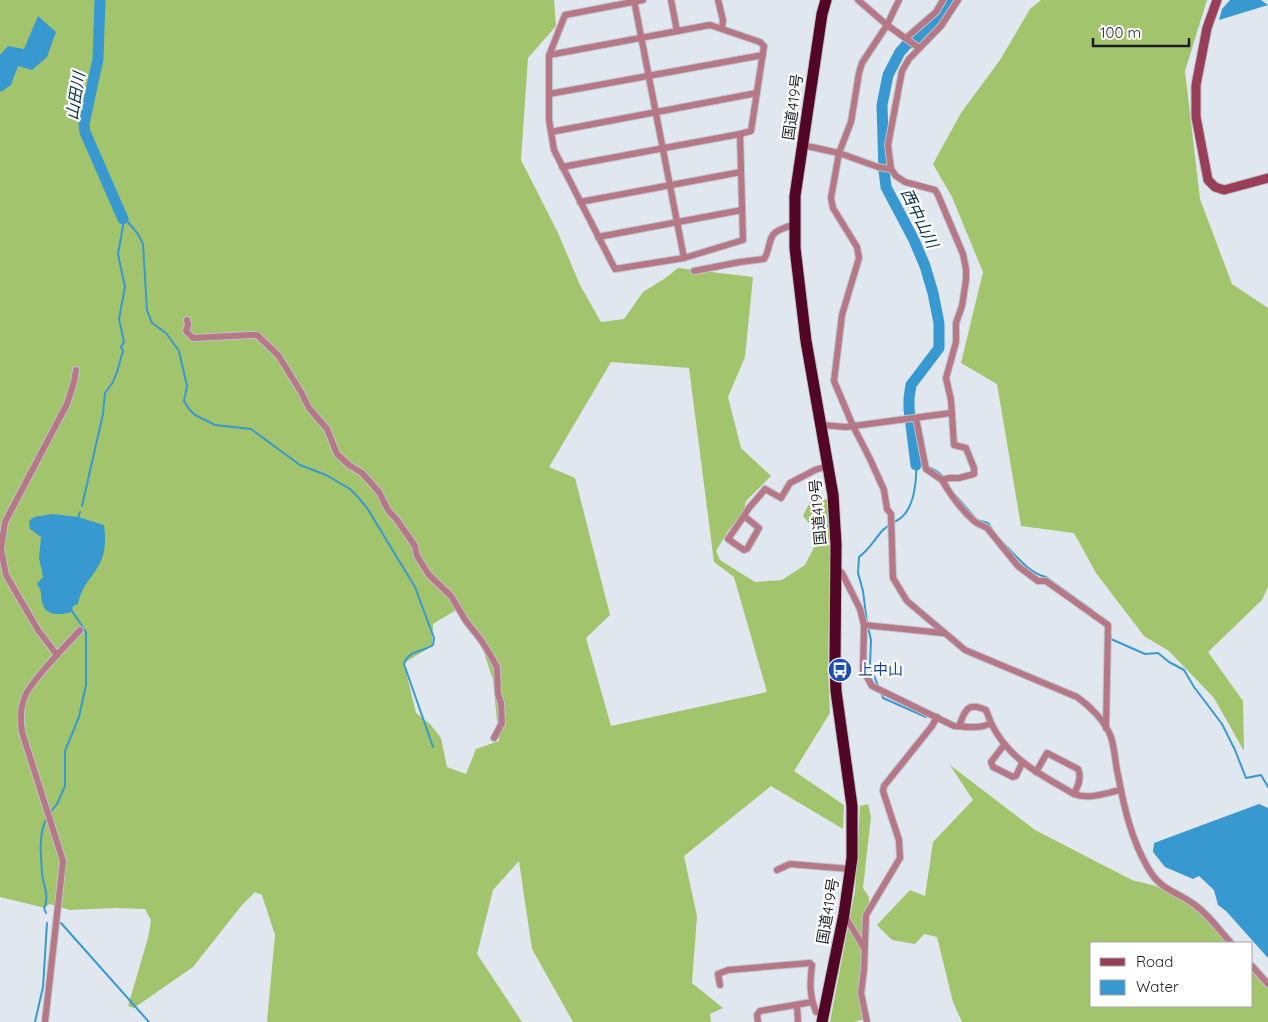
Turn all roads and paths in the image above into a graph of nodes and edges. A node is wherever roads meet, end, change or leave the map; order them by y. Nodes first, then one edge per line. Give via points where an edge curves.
1 (643, 0) edge
2 (671, 0) edge
3 (718, 0) edge
4 (826, 0) edge
5 (858, 0) edge
6 (899, 0) edge
7 (943, 0) edge
8 (958, 0) edge
9 (1217, 0) edge
10 (634, 1) edge
11 (886, 25) junction
12 (722, 29) junction
13 (677, 31) junction
14 (642, 39) junction
15 (908, 39) junction
16 (920, 48) junction
17 (550, 55) junction
18 (763, 55) junction
19 (648, 75) junction
20 (757, 93) junction
21 (549, 94) junction
22 (656, 112) junction
23 (551, 132) junction
24 (740, 134) junction
25 (802, 145) junction
26 (662, 147) junction
27 (839, 154) junction
28 (562, 167) junction
29 (890, 168) junction
30 (741, 172) junction
31 (1268, 178) edge
32 (670, 184) junction
33 (580, 202) junction
34 (742, 210) junction
35 (677, 222) junction
36 (796, 224) junction
37 (598, 237) junction
38 (684, 258) junction
39 (694, 272) dead end
40 (187, 320) dead end
41 (76, 370) dead end
42 (951, 413) junction
43 (915, 418) junction
44 (821, 425) junction
45 (853, 426) junction
46 (828, 466) junction
47 (942, 480) junction
48 (744, 516) junction
49 (836, 568) junction
50 (864, 625) junction
51 (80, 630) dead end
52 (944, 633) junction
53 (57, 655) junction
54 (937, 717) junction
55 (991, 723) junction
56 (959, 726) junction
57 (1106, 728) junction
58 (494, 738) dead end
59 (1004, 745) junction
60 (1022, 763) junction
61 (1036, 772) junction
62 (1120, 790) junction
63 (1074, 794) junction
64 (850, 869) junction
65 (777, 870) dead end
66 (844, 914) junction
67 (1231, 942) edge
68 (864, 949) junction
69 (1253, 967) edge
70 (720, 984) dead end
71 (1268, 984) edge
72 (812, 1002) junction
73 (798, 1006) junction
74 (823, 1017) edge
75 (45, 1022) edge
76 (758, 1022) edge
77 (798, 1022) edge
78 (867, 1022) edge

1 - 10 street
2 - 13 street
3 - 12 street
4 - 25 highway, 国道419号
5 - 11 street
6 - 11 street
7 - 15 street via 936,12
8 - 16 street via 941,26
9 - 31 street via 1207,28 1196,85 1196,117 1208,180 1224,190
10 - 14 street
10 - 17 street via 566,15
11 - 15 street
11 - 27 street via 862,63 851,122
12 - 13 street via 710,25
12 - 18 street via 760,42 764,46
13 - 14 street
14 - 17 street
14 - 19 street
15 - 16 street
16 - 29 street via 902,71 897,90 888,145
17 - 21 street
18 - 19 street
18 - 20 street
19 - 21 street
19 - 22 street
20 - 22 street
20 - 24 street via 751,132
21 - 23 street
22 - 23 street
22 - 26 street
23 - 28 street via 554,150
24 - 26 street
24 - 30 street
25 - 27 street
25 - 36 highway, 国道419号
26 - 28 street
26 - 32 street
27 - 29 street
27 - 45 street via 831,198 833,208 857,247 859,258 842,315 834,381
28 - 33 street
29 - 42 street via 905,182 935,190 963,254 966,280 956,323 956,342 946,378
30 - 32 street
30 - 34 street
32 - 33 street
32 - 35 street
33 - 37 street
34 - 35 street
34 - 38 street via 743,240
35 - 37 street
35 - 38 street
36 - 39 street via 773,235 764,259
36 - 44 highway, 国道419号 via 795,248 802,310
37 - 38 street via 614,269
40 - 58 street via 186,331 193,338 257,335 265,341 278,355 315,418 327,429 337,454 362,473 379,492 415,546 417,556 429,575 451,596 497,666 502,722
41 - 53 street via 66,404 5,522 1,549 6,575 38,630
42 - 43 street
42 - 47 street via 954,445 966,448 974,474
43 - 45 street
43 - 47 street via 926,469
44 - 45 street
44 - 46 highway, 国道419号
45 - 52 street via 884,490 891,514 895,583 907,601
46 - 48 street via 790,483 781,498 764,489 749,505
46 - 49 highway, 国道419号 via 833,495
47 - 57 street via 976,523 988,529 1018,566 1038,581 1046,581 1108,625
48 - 48 street via 759,528 744,550 728,539
49 - 50 street via 854,593
49 - 64 highway, 国道419号 via 836,683 852,806
50 - 52 street
50 - 54 street via 864,670 872,686
51 - 53 street
52 - 57 street via 965,650 1077,697 1088,705
53 - 75 street via 26,694 20,718 62,861
54 - 56 street via 945,723
54 - 68 street via 884,786 899,840 900,858 866,914
55 - 56 street
55 - 56 street via 986,710 973,706 965,711
55 - 59 street
57 - 62 street via 1111,738
59 - 60 street
59 - 60 street via 992,762 993,768 1013,777
60 - 61 street
61 - 63 street
61 - 63 street via 1047,753 1078,769 1079,784
62 - 63 street via 1082,797
62 - 67 street via 1136,846 1156,882 1195,904
64 - 65 street via 790,864
64 - 66 highway, 国道419号
66 - 68 street
66 - 74 highway, 国道419号
68 - 78 street via 861,993
69 - 71 street
70 - 72 street via 718,974 728,970 810,963
72 - 73 street
72 - 74 street via 816,1012
73 - 76 street via 760,1011
73 - 77 street

